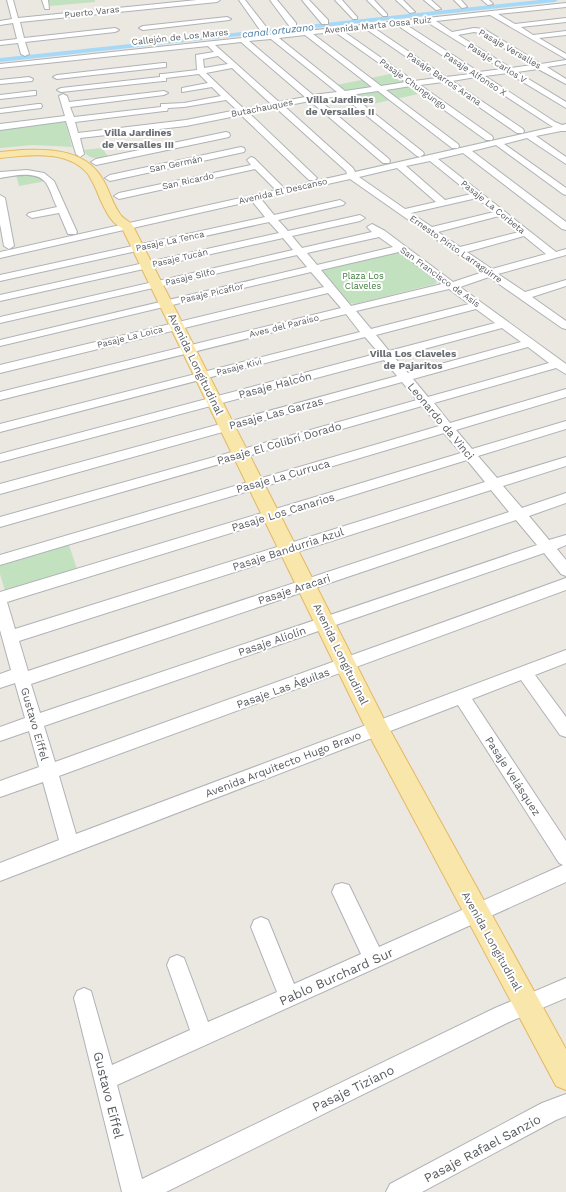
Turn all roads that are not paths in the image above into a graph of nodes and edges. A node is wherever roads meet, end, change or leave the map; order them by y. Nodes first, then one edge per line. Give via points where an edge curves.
1 (45, 0) edge
2 (129, 0) edge
3 (215, 0) edge
4 (242, 0) edge
5 (273, 0) edge
6 (305, 0) edge
7 (338, 0) edge
8 (370, 0) edge
9 (399, 0) edge
10 (427, 0) edge
11 (457, 0) edge
12 (101, 2) dead end
13 (491, 2) edge
14 (3, 4) dead end
15 (566, 5) edge
16 (471, 6) junction
17 (55, 7) dead end
18 (133, 8) junction
19 (444, 9) junction
20 (14, 11) edge
21 (106, 11) junction
22 (418, 12) junction
23 (491, 13) junction
24 (355, 18) dead end
25 (429, 20) junction
26 (566, 20) edge
27 (0, 23) edge
28 (141, 23) junction
29 (317, 23) dead end
30 (398, 23) junction
31 (293, 25) dead end
32 (514, 26) junction
33 (368, 27) junction
34 (264, 28) dead end
35 (22, 30) junction
36 (337, 30) junction
37 (8, 32) dead end
38 (306, 33) junction
39 (566, 33) edge
40 (451, 34) junction
41 (148, 37) dead end
42 (273, 37) junction
43 (532, 37) junction
44 (21, 40) junction
45 (243, 40) junction
46 (0, 42) edge
47 (210, 44) junction
48 (566, 46) edge
49 (551, 48) junction
50 (162, 49) junction
51 (220, 53) junction
52 (25, 54) dead end
53 (566, 56) edge
54 (52, 60) junction
55 (566, 62) edge
56 (163, 65) junction
57 (0, 66) edge
58 (234, 66) junction
59 (540, 67) junction
60 (510, 71) junction
61 (201, 72) junction
62 (478, 75) junction
63 (57, 77) junction
64 (163, 77) junction
65 (29, 79) dead end
66 (444, 80) junction
67 (0, 82) edge
68 (566, 82) edge
69 (214, 84) junction
70 (413, 84) junction
71 (379, 88) junction
72 (61, 90) junction
73 (185, 90) dead end
74 (33, 93) dead end
75 (164, 93) junction
76 (344, 93) junction
77 (0, 96) edge
78 (228, 97) junction
79 (311, 98) junction
80 (278, 104) junction
81 (66, 105) junction
82 (38, 106) dead end
83 (566, 106) edge
84 (164, 107) junction
85 (0, 111) edge
86 (243, 112) junction
87 (70, 119) junction
88 (552, 124) junction
89 (165, 125) junction
90 (565, 126) edge
91 (0, 127) edge
92 (218, 127) junction
93 (520, 131) junction
94 (76, 136) junction
95 (529, 136) junction
96 (489, 138) junction
97 (498, 143) junction
98 (455, 146) junction
99 (0, 149) edge
100 (242, 150) junction
101 (466, 150) junction
102 (80, 154) junction
103 (420, 154) junction
104 (0, 155) edge
105 (432, 158) junction
106 (386, 161) junction
107 (566, 161) edge
108 (96, 162) junction
109 (399, 165) junction
110 (257, 166) junction
111 (351, 173) junction
112 (0, 175) edge
113 (110, 178) junction
114 (314, 181) junction
115 (277, 186) junction
116 (566, 192) edge
117 (478, 195) junction
118 (120, 196) junction
119 (0, 198) edge
120 (254, 198) junction
121 (340, 203) junction
122 (443, 203) junction
123 (62, 209) junction
124 (404, 212) junction
125 (501, 213) junction
126 (32, 215) dead end
127 (127, 218) junction
128 (272, 218) junction
129 (360, 218) junction
130 (566, 227) edge
131 (430, 231) junction
132 (72, 232) junction
133 (381, 233) junction
134 (526, 233) junction
135 (285, 235) junction
136 (4, 247) edge
137 (138, 248) junction
138 (401, 248) junction
139 (458, 251) junction
140 (300, 252) junction
141 (566, 252) edge
142 (0, 255) edge
143 (554, 255) junction
144 (147, 266) junction
145 (314, 269) junction
146 (491, 273) junction
147 (0, 278) edge
148 (157, 284) junction
149 (566, 284) edge
150 (451, 285) junction
151 (331, 289) junction
152 (523, 296) junction
153 (0, 298) edge
154 (166, 304) junction
155 (477, 305) junction
156 (348, 310) junction
157 (561, 318) edge
158 (0, 320) edge
159 (503, 324) junction
160 (177, 326) junction
161 (566, 326) edge
162 (368, 333) junction
163 (0, 343) edge
164 (530, 343) junction
165 (189, 349) junction
166 (386, 355) junction
167 (562, 367) edge
168 (0, 369) edge
169 (202, 376) junction
170 (405, 377) junction
171 (566, 393) edge
172 (0, 396) edge
173 (215, 401) junction
174 (426, 402) junction
175 (566, 425) edge
176 (227, 426) junction
177 (0, 428) edge
178 (447, 428) junction
179 (241, 454) junction
180 (470, 454) junction
181 (0, 458) edge
182 (566, 461) edge
183 (256, 484) junction
184 (494, 484) junction
185 (0, 489) edge
186 (566, 498) edge
187 (519, 514) junction
188 (271, 515) junction
189 (0, 522) edge
190 (566, 540) edge
191 (547, 547) junction
192 (288, 549) junction
193 (0, 560) edge
194 (566, 570) edge
195 (306, 584) junction
196 (566, 584) edge
197 (0, 598) edge
198 (0, 603) edge
199 (325, 622) junction
200 (10, 637) junction
201 (566, 656) edge
202 (346, 665) junction
203 (524, 672) junction
204 (21, 677) junction
205 (0, 681) edge
206 (461, 696) junction
207 (34, 722) junction
208 (377, 728) junction
209 (566, 730) edge
210 (0, 734) edge
211 (48, 772) junction
212 (0, 789) edge
213 (70, 846) junction
214 (566, 857) edge
215 (0, 872) edge
216 (566, 873) edge
217 (342, 892) dead end
218 (476, 913) junction
219 (261, 927) dead end
220 (374, 959) junction
221 (177, 965) dead end
222 (566, 988) edge
223 (289, 997) junction
224 (84, 998) dead end
225 (527, 1005) junction
226 (202, 1036) junction
227 (566, 1076) edge
228 (105, 1079) junction
229 (566, 1105) edge
230 (134, 1192) edge
231 (141, 1192) edge
232 (398, 1192) edge

1 - 17 street via 44,8
2 - 18 street
3 - 18 street, Puerto Varas
3 - 28 street via 226,16
4 - 34 street
5 - 31 street
6 - 29 street via 328,21
7 - 24 street
8 - 22 street via 388,15
9 - 22 street
10 - 19 street
11 - 16 street
12 - 21 street
13 - 16 street
14 - 20 street
15 - 23 street, Avenida Marta Ossa Ruiz
16 - 19 street
18 - 21 street, Puerto Varas
18 - 28 street
19 - 22 street
20 - 21 street, Puerto Varas
20 - 27 street, Puerto Varas
20 - 35 street
21 - 44 street via 116,34
23 - 25 street, Avenida Marta Ossa Ruiz
23 - 32 street
25 - 30 street, Avenida Marta Ossa Ruiz
25 - 40 street, Pasaje Carlos V
26 - 32 street
28 - 41 street
30 - 33 street, Avenida Marta Ossa Ruiz
30 - 62 street, Pasaje Alfonso X
32 - 43 street
33 - 36 street, Avenida Marta Ossa Ruiz
33 - 66 street, Pasaje Barros Arana
35 - 37 street
35 - 44 street
36 - 38 street, Avenida Marta Ossa Ruiz
36 - 70 street, Pasaje Chungungo
38 - 42 street, Avenida Marta Ossa Ruiz
38 - 71 street
39 - 43 street
40 - 59 street, Pasaje Versalles via 479,30
40 - 60 street, Pasaje Carlos V
42 - 45 street, Avenida Marta Ossa Ruiz
42 - 76 street
43 - 49 street
44 - 46 street
44 - 52 street
45 - 47 street, Avenida Marta Ossa Ruiz
45 - 79 street
47 - 50 street, Avenida Marta Ossa Ruiz
47 - 51 street, Ernesto Pinto Larraguirre
48 - 49 street
49 - 53 street
50 - 54 street, Avenida Marta Ossa Ruiz
50 - 56 street
51 - 58 street, Ernesto Pinto Larraguirre
51 - 61 street via 199,57
54 - 57 street, Avenida Marta Ossa Ruiz
54 - 63 street
55 - 59 street, Butachauques
56 - 63 street
56 - 64 street
58 - 61 street
58 - 80 street, Ernesto Pinto Larraguirre
59 - 60 street, Butachauques
59 - 68 street, Pasaje Versalles
60 - 62 street, Butachauques
60 - 83 street, Pasaje Carlos V
61 - 64 street
61 - 69 street, San Francisco de Asís
62 - 66 street, Butachauques
62 - 88 street, Pasaje Alfonso X
63 - 72 street
64 - 72 street
64 - 75 street
65 - 67 street
66 - 70 street, Butachauques
66 - 93 street, Pasaje Barros Arana
69 - 73 street
69 - 78 street, San Francisco de Asís
70 - 71 street, Butachauques
70 - 96 street, Pasaje Chungungo
71 - 76 street, Butachauques
71 - 98 street
72 - 81 street
74 - 77 street
75 - 81 street
75 - 84 street
76 - 79 street, Butachauques
76 - 103 street
78 - 84 street
78 - 86 street, San Francisco de Asís
79 - 80 street, Butachauques
79 - 106 street
80 - 86 street, Butachauques
80 - 111 street, Ernesto Pinto Larraguirre
81 - 87 street
82 - 85 street
84 - 87 street
84 - 89 street
86 - 92 street, Butachauques
86 - 114 street, San Francisco de Asís
87 - 91 street
87 - 94 street
88 - 90 street, Avenida El Descanso
88 - 93 street, Avenida El Descanso
89 - 92 street, Butachauques
89 - 94 street, Butachauques
90 - 95 street, Avenida El Descanso
92 - 100 street
92 - 108 street
93 - 96 street, Avenida El Descanso
94 - 102 street
95 - 97 street, Avenida El Descanso
95 - 107 street
96 - 98 street, Avenida El Descanso
97 - 101 street, Avenida El Descanso
97 - 116 street
98 - 103 street, Avenida El Descanso
99 - 102 main road, Avenida Longitudinal via 45,147
100 - 110 street
100 - 113 street, San Germán
101 - 105 street, Avenida El Descanso
101 - 130 street
102 - 108 main road, Avenida Longitudinal
103 - 106 street, Avenida El Descanso
104 - 127 main road, Avenida Longitudinal via 41,153 64,156 80,163 88,168
105 - 109 street, Avenida El Descanso
105 - 117 street, Pasaje La Corbeta
106 - 111 street, Avenida El Descanso
108 - 113 main road, Avenida Longitudinal
109 - 111 street, Avenida El Descanso
109 - 122 street
110 - 115 street
110 - 118 street, San Ricardo
111 - 114 street, Avenida El Descanso
111 - 124 street, Ernesto Pinto Larraguirre
112 - 123 street via 39,174 51,183
113 - 118 main road, Avenida Longitudinal
114 - 115 street, Avenida El Descanso
114 - 120 street, Avenida El Descanso
114 - 121 street, San Francisco de Asís
115 - 127 street, Avenida El Descanso
117 - 122 street
117 - 125 street, Pasaje La Corbeta
118 - 127 main road, Avenida Longitudinal
119 - 136 street
120 - 127 street, Avenida El Descanso
120 - 128 street, Leonardo da Vinci
121 - 128 street, Pasaje La Tenca
121 - 129 street, San Francisco de Asís
122 - 124 street
123 - 126 street
123 - 132 street
124 - 131 street, Ernesto Pinto Larraguirre
125 - 131 street
125 - 134 street, Pasaje La Corbeta
127 - 132 street, Avenida El Descanso
127 - 137 main road, Avenida Longitudinal
127 - 142 street, Avenida El Descanso
128 - 135 street, Leonardo da Vinci
128 - 137 street, Pasaje La Tenca
129 - 133 street, San Francisco de Asís
129 - 135 street, Pasaje Tucán
131 - 139 street, Ernesto Pinto Larraguirre
132 - 136 street, Avenida El Descanso
133 - 138 street, San Francisco de Asís
133 - 140 street, Pasaje Silfo
134 - 139 street
134 - 143 street, Pasaje La Corbeta
135 - 140 street, Leonardo da Vinci
135 - 144 street, Pasaje Tucán
137 - 144 main road, Avenida Longitudinal
137 - 147 street, Pasaje La Tenca
138 - 145 street, Pasaje Picaflor
138 - 150 street, San Francisco de Asís
139 - 146 street, Ernesto Pinto Larraguirre
140 - 145 street, Leonardo da Vinci
140 - 148 street, Pasaje Silfo
141 - 143 street, Aves del Paraíso
143 - 146 street, Aves del Paraíso
144 - 148 main road, Avenida Longitudinal
144 - 153 street, Pasaje Tucán
145 - 151 street, Leonardo da Vinci
145 - 154 street, Pasaje Picaflor
146 - 150 street, Aves del Paraíso
146 - 152 street, Ernesto Pinto Larraguirre
148 - 154 main road, Avenida Longitudinal
148 - 158 street, Pasaje Silfo
149 - 152 street
150 - 155 street, San Francisco de Asís
150 - 156 street, Aves del Paraíso
151 - 156 street, Leonardo da Vinci
151 - 160 street, Pasaje La Loica
152 - 157 street, Ernesto Pinto Larraguirre
154 - 160 main road, Avenida Longitudinal
154 - 163 street, Pasaje Picaflor
155 - 159 street, San Francisco de Asís
155 - 162 street, Pasaje Kivi
156 - 162 street, Leonardo da Vinci
156 - 165 street, Aves del Paraíso
157 - 161 street, Ernesto Pinto Larraguirre
159 - 164 street, San Francisco de Asís
159 - 166 street, Pasaje Halcón
160 - 165 main road, Avenida Longitudinal
160 - 168 street, Pasaje La Loica
162 - 166 street, Leonardo da Vinci
162 - 169 street, Pasaje Kivi
164 - 167 street, San Francisco de Asís
164 - 170 street, Pasaje Las Garzas
165 - 169 main road, Avenida Longitudinal
165 - 172 street, Aves del Paraíso
166 - 170 street, Leonardo da Vinci
166 - 173 street, Pasaje Halcón
167 - 174 street, Pasaje El Colibrí Dorado
169 - 173 main road, Avenida Longitudinal
169 - 177 street, Pasaje Kivi
170 - 174 street, Leonardo da Vinci
170 - 176 street, Pasaje Las Garzas
171 - 178 street, Pasaje La Curruca
173 - 176 main road, Avenida Longitudinal
173 - 181 street, Pasaje Halcón
174 - 178 street, Leonardo da Vinci
174 - 179 street, Pasaje El Colibrí Dorado
175 - 180 street, Pasaje Los Canarios
176 - 179 main road, Avenida Longitudinal
176 - 185 street, Pasaje Las Garzas
178 - 180 street, Leonardo da Vinci
178 - 183 street, Pasaje La Curruca
179 - 183 main road, Avenida Longitudinal
179 - 189 street, Pasaje El Colibrí Dorado
180 - 184 street, Leonardo da Vinci
180 - 188 street, Pasaje Los Canarios
182 - 184 street, Pasaje Bandurria Azul
183 - 188 main road, Avenida Longitudinal
183 - 193 street, Pasaje La Curruca
184 - 187 street, Leonardo da Vinci
184 - 192 street, Pasaje Bandurria Azul
186 - 187 street, Pasaje Aracari
187 - 191 street, Leonardo da Vinci
187 - 195 street, Pasaje Aracari
188 - 192 main road, Avenida Longitudinal
188 - 197 street, Pasaje Los Canarios
190 - 191 street, Pasaje Aliolín
191 - 194 street, Leonardo da Vinci
191 - 199 street, Pasaje Aliolín
192 - 195 main road, Avenida Longitudinal
192 - 200 street, Pasaje Bandurria Azul
195 - 199 main road, Avenida Longitudinal
195 - 204 street, Pasaje Aracari
196 - 202 street, Pasaje Las Águilas
198 - 200 street, Gustavo Eiffel
199 - 202 main road, Avenida Longitudinal
199 - 207 street, Pasaje Aliolín
200 - 204 street, Gustavo Eiffel
201 - 203 street, Avenida Arquitecto Hugo Bravo
202 - 208 main road, Avenida Longitudinal
202 - 211 street, Pasaje Las Águilas
203 - 206 street, Avenida Arquitecto Hugo Bravo
203 - 209 street
204 - 205 street, Pasaje Aracari
204 - 207 street, Gustavo Eiffel
206 - 208 street, Avenida Arquitecto Hugo Bravo
206 - 214 street, Pasaje Velásquez
207 - 210 street, Pasaje Aliolín
207 - 211 street, Gustavo Eiffel
208 - 213 street, Avenida Arquitecto Hugo Bravo
208 - 218 main road, Avenida Longitudinal
211 - 212 street, Pasaje Las Águilas
211 - 213 street, Gustavo Eiffel
213 - 215 street, Avenida Arquitecto Hugo Bravo
216 - 218 street, Pablo Burchard Sur
217 - 220 street
218 - 220 street, Pablo Burchard Sur
218 - 225 main road, Avenida Longitudinal
219 - 223 street
220 - 223 street, Pablo Burchard Sur
221 - 226 street
222 - 225 street, Pasaje Tiziano
223 - 226 street, Pablo Burchard Sur
224 - 228 street, Gustavo Eiffel
225 - 227 main road, Avenida Longitudinal
225 - 231 street, Pasaje Tiziano
226 - 228 street, Pablo Burchard Sur
228 - 230 street, Gustavo Eiffel
229 - 232 street, Pasaje Rafael Sanzio via 550,1111

